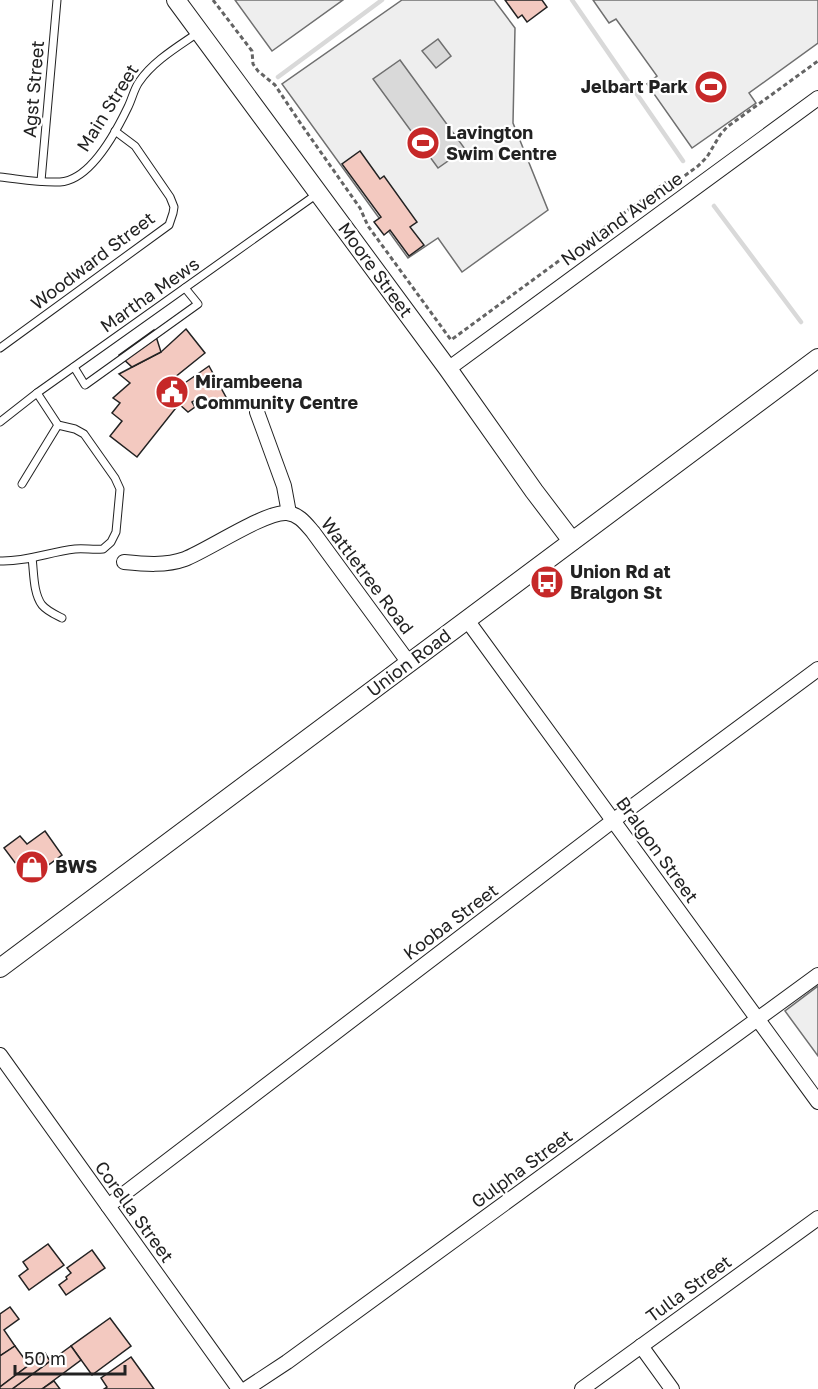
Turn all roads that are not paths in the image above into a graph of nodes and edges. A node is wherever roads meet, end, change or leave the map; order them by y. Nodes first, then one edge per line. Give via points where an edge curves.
1 (57, 0) edge
2 (176, 0) edge
3 (199, 32) junction
4 (818, 98) edge
5 (115, 131) junction
6 (0, 177) edge
7 (41, 181) junction
8 (318, 192) junction
9 (185, 288) junction
10 (0, 348) edge
11 (818, 358) edge
12 (74, 367) junction
13 (448, 369) junction
14 (37, 393) junction
15 (257, 412) dead end
16 (0, 422) edge
17 (58, 425) junction
18 (22, 484) dead end
19 (289, 513) junction
20 (572, 541) junction
21 (32, 558) junction
22 (0, 561) edge
23 (124, 562) dead end
24 (62, 618) dead end
25 (466, 620) junction
26 (409, 663) junction
27 (818, 669) edge
28 (614, 820) junction
29 (0, 968) edge
30 (818, 975) edge
31 (758, 1018) junction
32 (0, 1055) edge
33 (818, 1102) edge
34 (108, 1206) junction
35 (818, 1218) edge
36 (641, 1346) junction
37 (239, 1389) edge
38 (246, 1389) edge
39 (582, 1389) edge
40 (672, 1389) edge

1 - 7 lane, Agst Street
2 - 3 main road, Moore Street
3 - 5 lane, Main Street via 148,70 138,82
3 - 8 main road, Moore Street
4 - 13 street, Nowland Avenue
5 - 7 lane, Main Street via 99,155 74,179
5 - 10 lane, Woodward Street via 135,146 170,197 174,207 169,225
6 - 7 lane, Main Street
8 - 9 lane, Martha Mews
8 - 13 main road, Moore Street
9 - 12 lane, Martha Mews
9 - 12 lane via 198,304 85,385
11 - 20 main road, Union Road
12 - 14 lane, Martha Mews
13 - 20 main road, Moore Street
14 - 16 lane, Martha Mews
14 - 17 lane
15 - 19 street via 284,486
17 - 18 lane
17 - 21 lane via 84,434 115,478 120,489 116,531 103,549 77,549
19 - 23 street via 265,519 183,560 164,564
19 - 26 street, Wattletree Road via 313,532
20 - 25 main road, Union Road
21 - 22 lane
21 - 24 lane via 37,597 48,611
25 - 26 main road, Union Road
25 - 28 street, Bralgon Street
26 - 29 main road, Union Road
27 - 28 street, Kooba Street
28 - 31 street, Bralgon Street
28 - 34 street, Kooba Street
30 - 31 street, Gulpha Street
31 - 33 street, Bralgon Street
31 - 38 street, Gulpha Street
32 - 34 street, Corella Street
34 - 37 street, Corella Street
35 - 36 street, Tulla Street
36 - 39 street, Tulla Street
36 - 40 street

